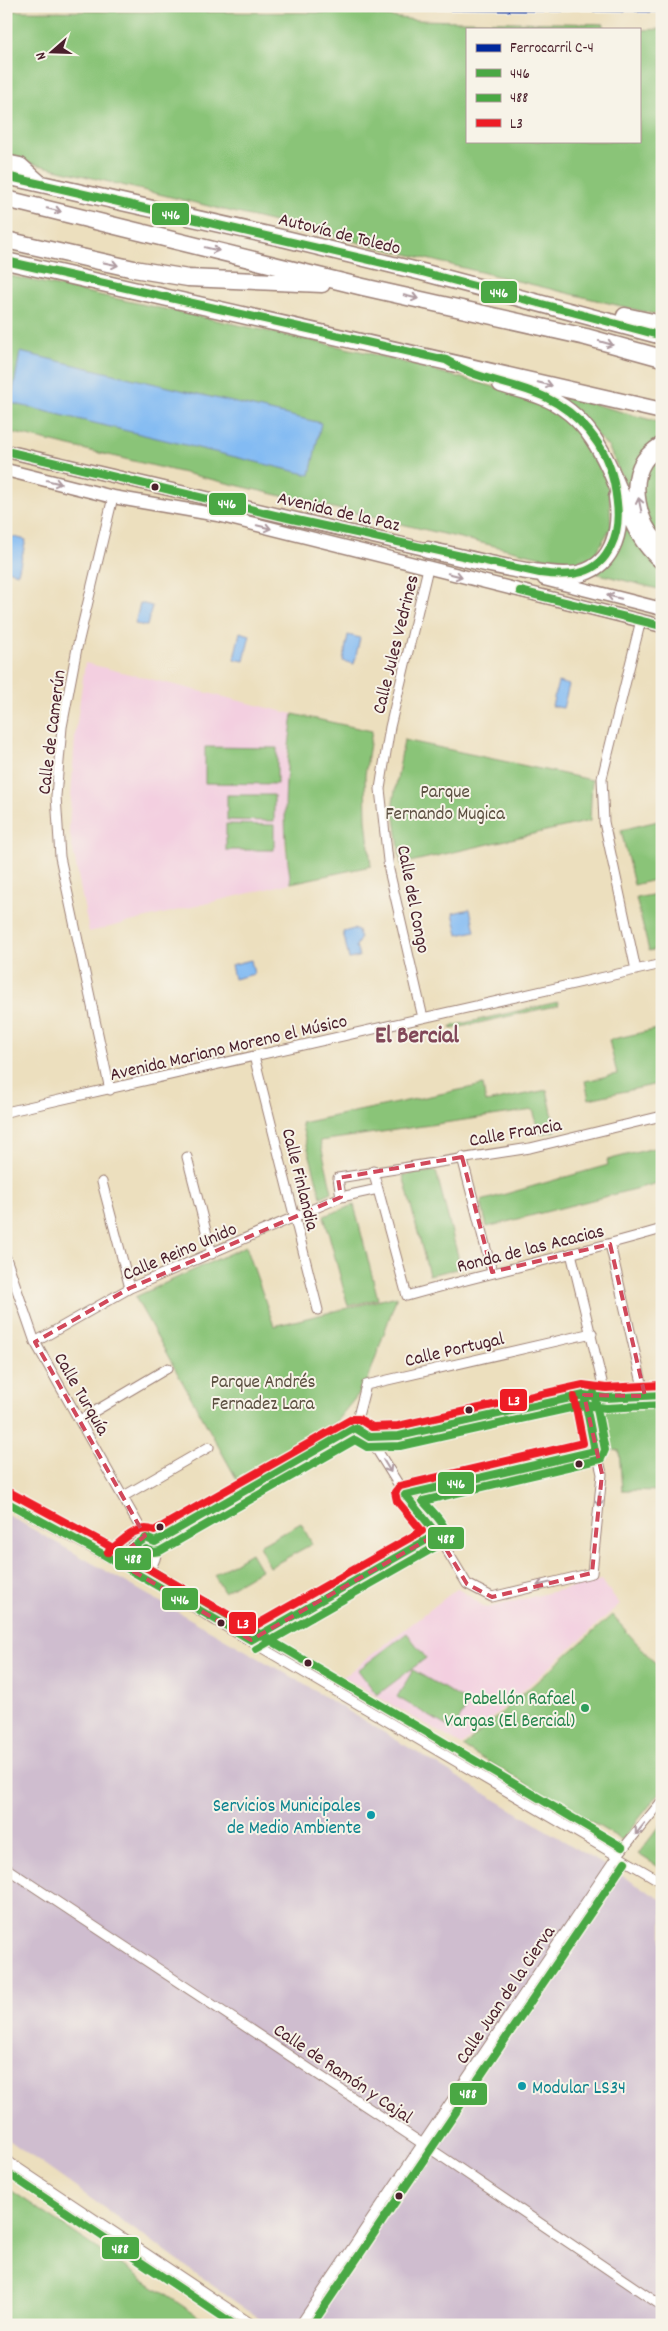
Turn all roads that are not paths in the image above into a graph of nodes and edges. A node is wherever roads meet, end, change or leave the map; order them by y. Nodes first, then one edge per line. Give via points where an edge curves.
1 (6, 163) edge
2 (6, 176) edge
3 (42, 185) junction
4 (6, 199) edge
5 (6, 240) edge
6 (6, 246) edge
7 (63, 254) junction
8 (6, 261) edge
9 (363, 287) junction
10 (587, 317) junction
11 (662, 324) edge
12 (662, 336) edge
13 (662, 358) edge
14 (446, 360) junction
15 (662, 411) edge
16 (662, 445) edge
17 (6, 451) edge
18 (610, 468) junction
19 (6, 470) edge
20 (113, 497) junction
21 (662, 547) edge
22 (428, 550) junction
23 (662, 561) edge
24 (428, 568) junction
25 (662, 609) edge
26 (641, 620) junction
27 (662, 626) edge
28 (390, 727) joint
29 (662, 964) edge
30 (636, 970) junction
31 (423, 1018) junction
32 (254, 1056) junction
33 (110, 1090) junction
34 (6, 1112) edge
35 (662, 1116) edge
36 (187, 1157) dead end
37 (462, 1157) junction
38 (373, 1171) junction
39 (102, 1182) dead end
40 (378, 1189) junction
41 (341, 1198) junction
42 (295, 1218) junction
43 (662, 1230) edge
44 (610, 1244) junction
45 (571, 1253) junction
46 (212, 1254) junction
47 (6, 1258) edge
48 (492, 1272) junction
49 (130, 1288) junction
50 (318, 1310) dead end
51 (592, 1332) junction
52 (35, 1342) junction
53 (168, 1368) dead end
54 (584, 1395) junction
55 (662, 1395) edge
56 (645, 1396) junction
57 (606, 1398) junction
58 (80, 1420) junction
59 (355, 1428) junction
60 (369, 1437) junction
61 (209, 1447) dead end
62 (595, 1451) junction
63 (405, 1495) junction
64 (124, 1496) junction
65 (6, 1502) edge
66 (437, 1534) junction
67 (151, 1540) junction
68 (114, 1560) junction
69 (145, 1577) junction
70 (251, 1640) junction
71 (662, 1801) edge
72 (617, 1856) junction
73 (6, 1868) edge
74 (662, 1882) edge
75 (422, 2144) junction
76 (6, 2160) edge
77 (662, 2306) edge
78 (252, 2325) edge
79 (300, 2325) edge

1 - 3 highway via 20,166
2 - 3 highway, Autovía de Toledo
3 - 10 highway, Autovía de Toledo via 286,239
4 -> 9 highway
5 - 7 highway
6 - 7 highway
7 -> 9 highway via 188,278
8 - 14 highway
9 -> 13 highway via 586,337
10 - 11 highway via 629,316
10 - 12 highway, Autovía de Toledo
14 -> 15 highway
14 - 18 highway via 470,374 542,396 561,406 590,433
21 -> 16 highway via 652,538 642,518 636,485 644,461
17 - 22 street, Avenida de la Paz
18 - 22 highway via 619,514 614,543 608,555 582,573 556,575
18 - 23 highway via 633,525 646,546
19 -> 20 street
20 -> 24 street via 218,515
20 - 33 street, Calle de Camerún via 62,727 56,796 60,856
25 -> 22 street, Avenida de la Paz
24 -> 26 street
24 - 28 street, Calle Jules Vedrines
26 - 27 street
26 - 30 street via 602,778 604,822
28 - 31 street, Calle del Congo via 380,788 389,870
29 - 30 street, Avenida Mariano Moreno el Músico
30 - 31 street, Avenida Mariano Moreno el Músico
31 - 32 street, Avenida Mariano Moreno el Músico
32 - 33 street, Avenida Mariano Moreno el Músico
32 - 42 street, Calle Finlandia
33 - 34 street, Avenida Mariano Moreno el Músico
35 - 37 street, Calle Francia via 530,1148
36 - 46 street
37 - 38 street, Calle Francia
37 - 48 street
38 - 40 street
38 - 41 street, Calle Francia via 338,1178
39 - 49 street
40 - 41 street, Calle Reino Unido
40 - 48 street, Ronda de las Acacias via 407,1296
41 - 42 street, Calle Reino Unido
42 - 46 street, Calle Reino Unido
42 - 50 street, Calle Finlandia
43 - 44 street, Ronda de las Acacias
44 - 45 street, Ronda de las Acacias
44 - 56 street
45 - 48 street, Ronda de las Acacias
45 - 51 street
46 - 49 street, Calle Reino Unido
47 - 52 street, Calle Turquía
49 - 52 street, Calle Reino Unido
51 - 57 street
51 - 59 street, Calle Portugal via 366,1385
52 - 58 street, Calle Turquía
53 - 58 street
54 - 57 street
54 - 60 street via 399,1436
54 - 62 street
55 - 56 street
56 - 57 street
58 - 64 street, Calle Turquía
59 - 60 street
59 - 67 street
60 -> 63 street
61 - 64 street
62 - 63 street
62 -> 66 street via 602,1474 592,1573 492,1597 467,1584
63 - 66 street
64 - 67 street, Calle Turquía
65 - 68 street
66 - 70 street
67 - 68 street via 139,1541
67 - 69 street via 157,1548 156,1557
68 - 69 street
69 - 70 street
70 - 72 street
71 -> 72 street, Calle Juan de la Cierva
72 - 74 street
72 - 75 street, Calle Juan de la Cierva
73 - 75 street, Calle de Ramón y Cajal
75 - 77 street, Calle de Ramón y Cajal
75 - 79 street, Calle Juan de la Cierva
76 - 78 street

